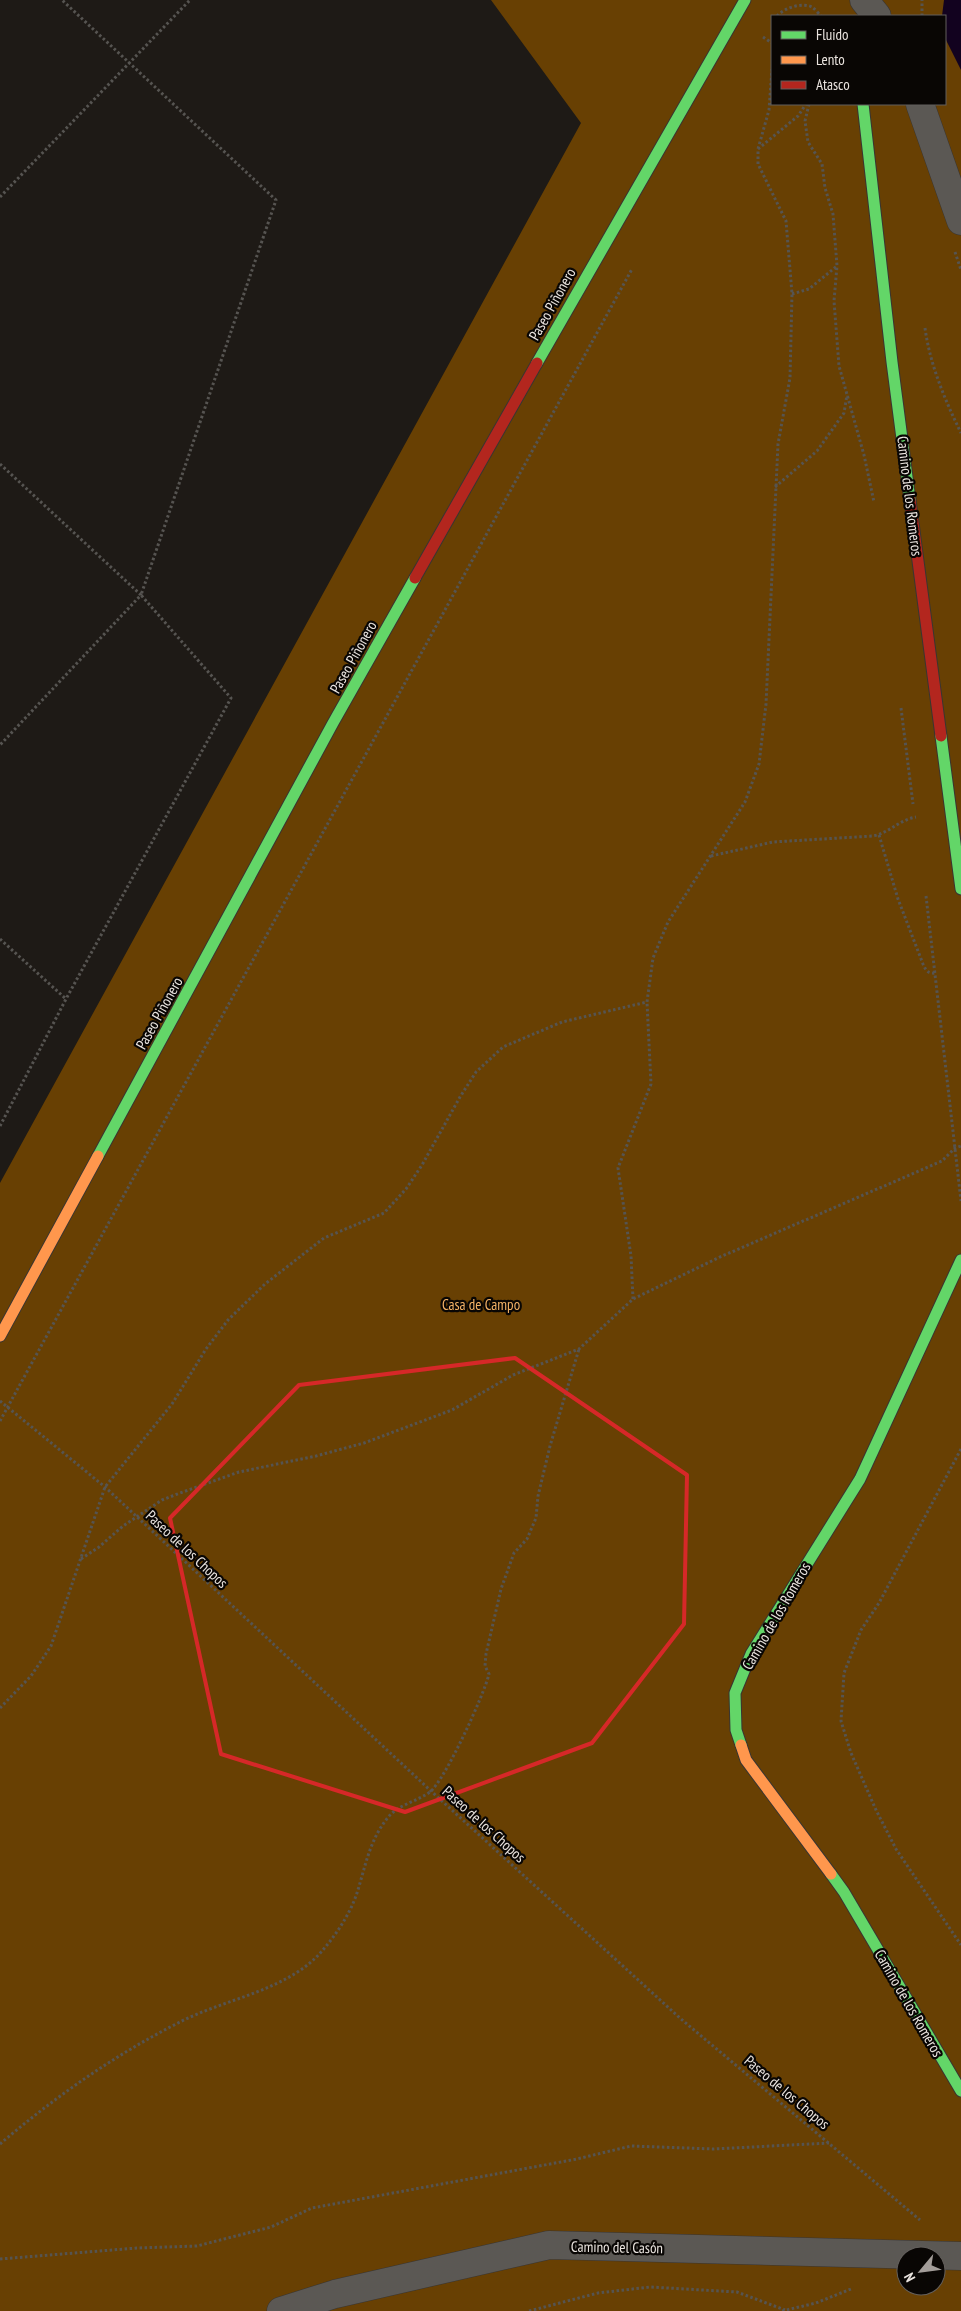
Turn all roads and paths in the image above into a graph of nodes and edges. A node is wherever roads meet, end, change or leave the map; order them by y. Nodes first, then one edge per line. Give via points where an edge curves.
1 (62, 0) edge
2 (190, 0) edge
3 (744, 0) edge
4 (851, 0) edge
5 (864, 0) edge
6 (922, 0) edge
7 (777, 15) edge
8 (820, 15) edge
9 (853, 15) edge
10 (876, 15) edge
11 (922, 15) edge
12 (129, 63) junction
13 (771, 83) edge
14 (807, 105) edge
15 (808, 105) edge
16 (863, 105) edge
17 (920, 105) edge
18 (758, 149) junction
19 (0, 197) edge
20 (961, 221) edge
21 (636, 262) dead end
22 (837, 266) junction
23 (792, 294) junction
24 (848, 392) junction
25 (0, 464) edge
26 (775, 487) junction
27 (874, 503) dead end
28 (141, 595) junction
29 (900, 702) dead end
30 (0, 745) edge
31 (916, 816) junction
32 (917, 826) dead end
33 (879, 835) junction
34 (710, 856) junction
35 (961, 889) edge
36 (926, 895) dead end
37 (0, 938) edge
38 (937, 973) junction
39 (66, 999) junction
40 (647, 1002) junction
41 (0, 1126) edge
42 (961, 1146) edge
43 (955, 1148) junction
44 (961, 1201) edge
45 (961, 1260) edge
46 (633, 1300) junction
47 (0, 1336) edge
48 (579, 1349) junction
49 (0, 1401) edge
50 (8, 1407) junction
51 (0, 1421) edge
52 (961, 1448) edge
53 (106, 1487) junction
54 (138, 1518) junction
55 (80, 1559) junction
56 (0, 1708) edge
57 (431, 1791) junction
58 (961, 1945) edge
59 (961, 2091) edge
60 (830, 2143) junction
61 (0, 2144) edge
62 (924, 2223) dead end
63 (961, 2256) edge
64 (0, 2260) edge
65 (280, 2311) edge
66 (529, 2311) edge
67 (782, 2311) edge

1 - 12 path
2 - 12 path
3 - 47 street, Paseo Piñonero via 334,723
4 - 9 street
5 - 10 street
6 - 11 path
7 - 8 path via 800,5 812,7
12 - 19 path
12 - 28 path via 276,200
13 - 18 path via 769,110
14 - 18 path
15 - 22 path via 805,121 808,142 822,164 833,214
16 - 35 street, Camino de los Romeros via 892,362
17 - 20 street
18 - 23 path via 758,164 786,221
21 - 50 path
22 - 23 path via 809,288
22 - 24 path via 834,301 839,366
23 - 26 path via 790,378 778,444
24 - 26 path via 844,413 817,451
24 - 27 path
25 - 28 path
26 - 34 path via 766,704 759,764 745,802
28 - 30 path
28 - 39 path via 231,698
29 - 31 path
31 - 32 path
31 - 33 path via 904,819
33 - 34 path via 773,842
33 - 38 path via 898,899 923,964 930,974
34 - 40 path via 668,922 653,958
36 - 38 path
37 - 39 path
38 - 43 path
39 - 41 path
40 - 46 path via 651,1084 618,1168 631,1256
40 - 53 path via 562,1022 503,1047 476,1072 406,1190 384,1213 324,1238 265,1284 228,1320 172,1404
42 - 43 path
43 - 44 path
43 - 46 path via 942,1161 720,1257
45 - 59 street, Camino de los Romeros via 860,1479 768,1624 734,1693 736,1730 746,1760 844,1892
46 - 48 path
48 - 54 path via 513,1375 452,1410 394,1433 316,1456 239,1472 162,1500
48 - 57 path via 550,1446 536,1518 527,1539 511,1558 501,1589 486,1654 485,1666 489,1674 483,1695 448,1765
49 - 50 path, Paseo de los Chopos
50 - 51 path
50 - 53 path, Paseo de los Chopos
52 - 58 path via 879,1603 861,1630 844,1673 841,1721 854,1761 896,1849
53 - 54 path, Paseo de los Chopos
53 - 55 path
54 - 55 path
54 - 57 path, Paseo de los Chopos
55 - 56 path via 51,1646 32,1676
57 - 60 path, Paseo de los Chopos via 681,2018
57 - 61 path via 386,1818 372,1842 356,1896 342,1924 321,1952 299,1971 180,2021 131,2048 46,2105
60 - 62 path, Paseo de los Chopos
60 - 64 path via 714,2149 631,2146 312,2208 271,2227 197,2246
63 - 65 street, Camino del Casón via 549,2245 335,2294
66 - 67 path via 598,2294 650,2287 737,2292 785,2310

